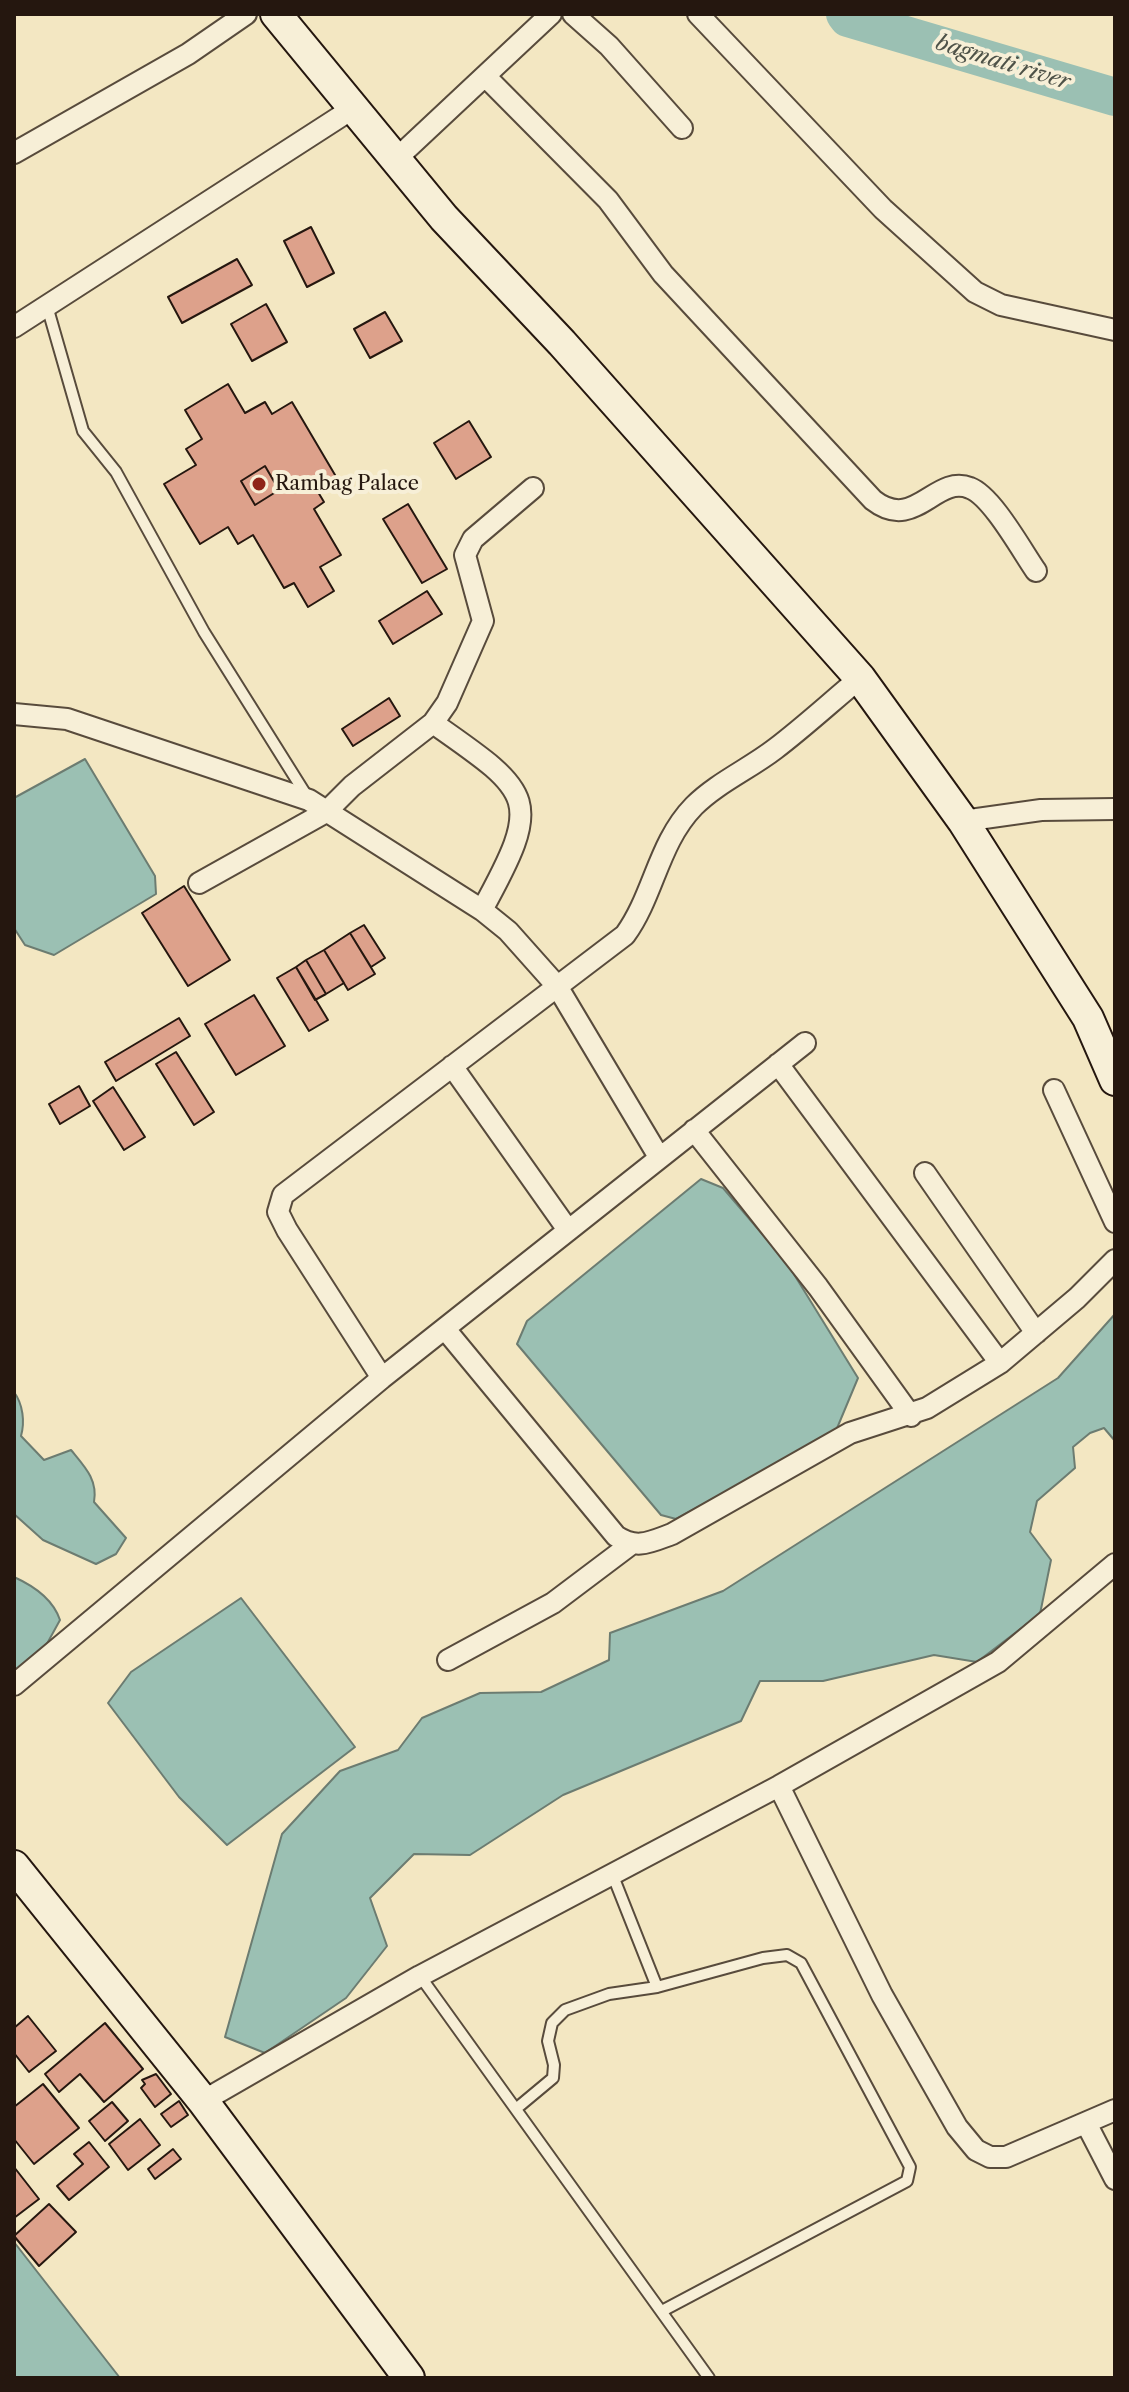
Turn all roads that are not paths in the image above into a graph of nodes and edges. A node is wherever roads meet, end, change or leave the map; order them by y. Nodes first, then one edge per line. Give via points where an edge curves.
1 (246, 14) edge
2 (276, 14) edge
3 (551, 14) edge
4 (573, 14) edge
5 (698, 14) edge
6 (486, 77) junction
7 (352, 109) junction
8 (682, 128) dead end
9 (14, 153) edge
10 (394, 161) junction
11 (47, 306) junction
12 (14, 327) edge
13 (1115, 330) edge
14 (533, 488) dead end
15 (1036, 571) dead end
16 (860, 678) junction
17 (14, 714) edge
18 (433, 723) junction
19 (318, 806) junction
20 (1115, 809) edge
21 (963, 821) junction
22 (199, 883) dead end
23 (482, 910) junction
24 (557, 986) junction
25 (805, 1043) dead end
26 (778, 1064) junction
27 (452, 1066) junction
28 (1115, 1080) edge
29 (1054, 1090) dead end
30 (694, 1130) junction
31 (659, 1157) junction
32 (925, 1173) dead end
33 (1115, 1222) edge
34 (568, 1230) junction
35 (1115, 1260) edge
36 (445, 1329) junction
37 (1036, 1333) junction
38 (1000, 1363) junction
39 (382, 1378) junction
40 (911, 1416) junction
41 (630, 1545) junction
42 (1115, 1564) edge
43 (448, 1660) dead end
44 (14, 1685) edge
45 (779, 1786) junction
46 (14, 1866) edge
47 (613, 1876) junction
48 (420, 1976) junction
49 (657, 1987) junction
50 (203, 2101) junction
51 (517, 2108) junction
52 (1115, 2110) edge
53 (1086, 2123) junction
54 (1115, 2179) edge
55 (662, 2311) junction
56 (409, 2378) edge
57 (709, 2378) edge

1 - 9 street via 188,54
2 - 7 street
3 - 6 street
4 - 8 street
5 - 13 street via 883,209 975,292 1001,305
6 - 10 street
6 - 15 street via 608,200 663,274 873,500 899,512 955,485 972,488
7 - 10 street
7 - 11 street
10 - 16 street
11 - 12 street
11 - 19 lane via 83,431 116,472 204,632
14 - 18 street via 473,539 465,555 483,621
16 - 21 street
16 - 24 street via 694,807 670,839 642,912 625,935
17 - 19 street via 67,719
18 - 19 street
18 - 23 street via 496,767 524,815 513,854
19 - 22 street
19 - 23 street
20 - 21 street via 1041,810
21 - 28 street via 1088,1018
23 - 24 street
24 - 27 street
24 - 31 street
25 - 26 street
26 - 30 street
26 - 38 street
27 - 34 street
27 - 39 street via 283,1195 278,1212
29 - 33 street
30 - 31 street
30 - 40 street
31 - 34 street
32 - 37 street
34 - 36 street
35 - 37 street
36 - 39 street
36 - 41 street via 616,1536
37 - 38 street
38 - 40 street
39 - 44 street
40 - 41 street via 850,1433 672,1534
41 - 43 street via 553,1603
42 - 45 street via 998,1662
45 - 47 street
45 - 53 street via 882,1995 957,2127 976,2150 1006,2157
46 - 50 street
47 - 48 street
47 - 49 lane
48 - 50 street
48 - 51 lane
49 - 51 lane via 609,1994 565,2010 552,2023 548,2041 553,2078
49 - 55 lane via 763,1958 787,1955 801,1963 910,2167 907,2181 892,2191
50 - 56 street
51 - 55 lane
52 - 53 street
53 - 54 street
55 - 57 lane

